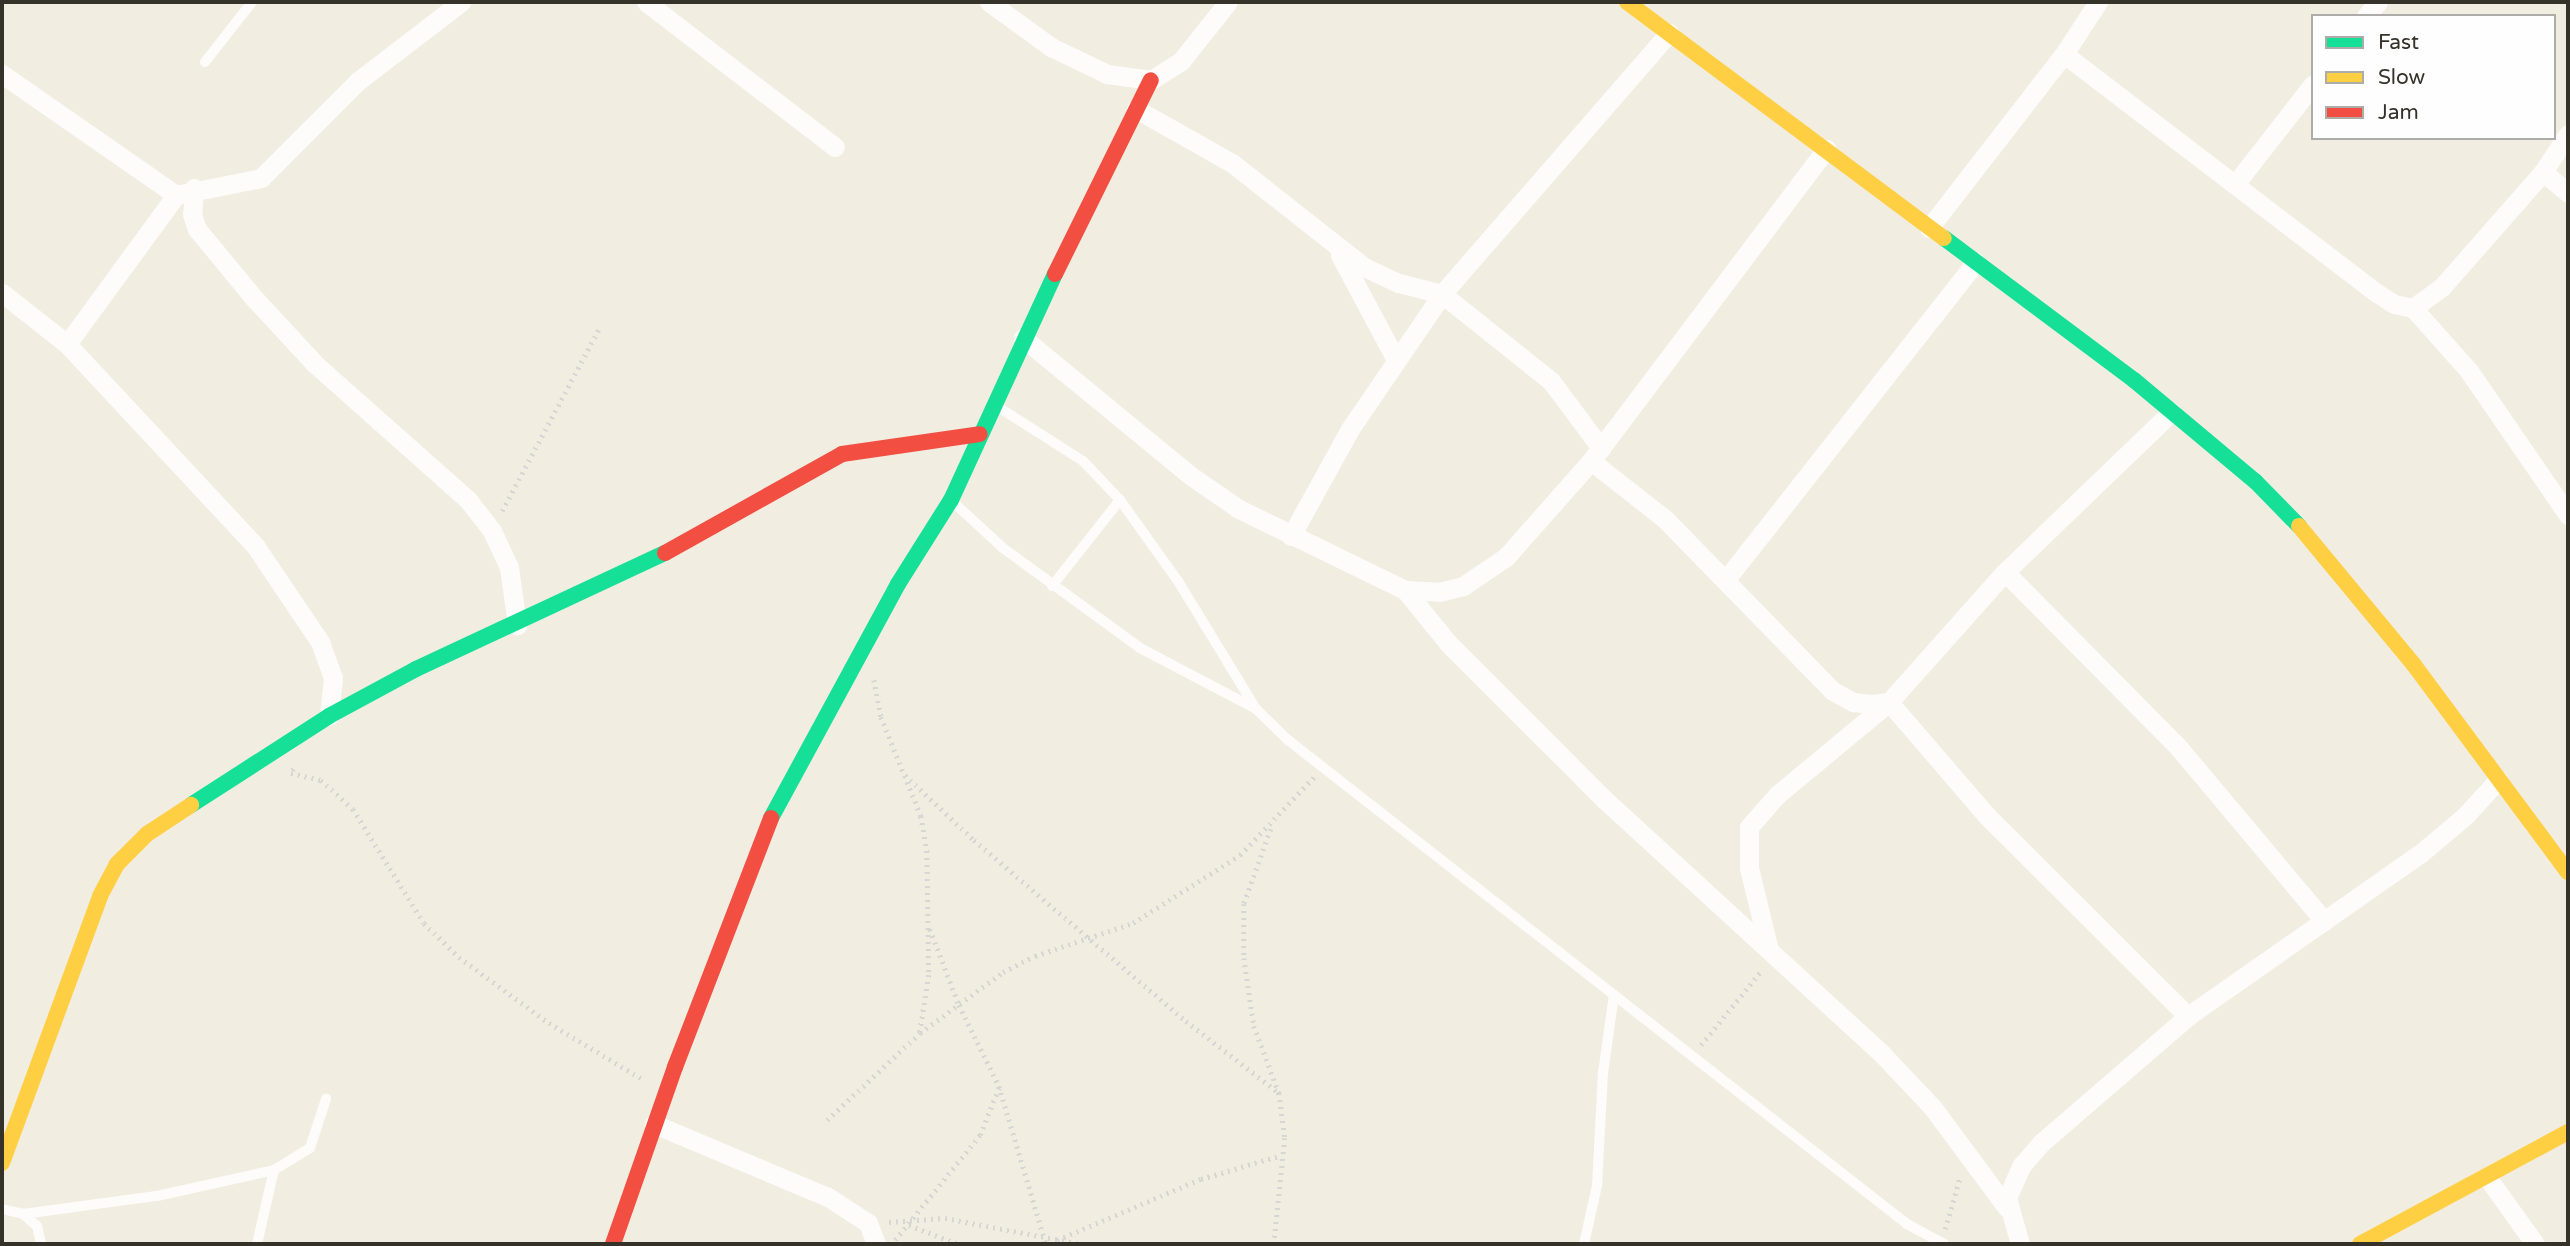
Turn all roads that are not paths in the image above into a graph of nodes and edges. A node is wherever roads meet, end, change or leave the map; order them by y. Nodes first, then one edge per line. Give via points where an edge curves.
1 (251, 2) edge
2 (461, 2) edge
3 (646, 2) edge
4 (989, 2) edge
5 (1228, 2) edge
6 (1627, 2) edge
7 (2098, 2) edge
8 (1669, 33) junction
9 (2064, 54) junction
10 (205, 62) dead end
11 (2, 74) edge
12 (1151, 80) junction
13 (2311, 87) edge
14 (1136, 109) junction
15 (2568, 134) edge
16 (835, 148) dead end
17 (1826, 149) junction
18 (2543, 172) junction
19 (2236, 183) junction
20 (185, 191) junction
21 (2568, 193) edge
22 (1929, 228) junction
23 (1335, 248) junction
24 (1976, 262) junction
25 (2, 293) edge
26 (1442, 295) junction
27 (2413, 308) junction
28 (1023, 338) junction
29 (67, 344) junction
30 (1395, 358) junction
31 (994, 404) junction
32 (2171, 412) junction
33 (981, 434) junction
34 (1596, 455) junction
35 (951, 500) junction
36 (1120, 500) junction
37 (2568, 515) edge
38 (1291, 536) junction
39 (2006, 572) junction
40 (1727, 578) junction
41 (1052, 586) junction
42 (1405, 590) junction
43 (517, 625) junction
44 (1889, 702) junction
45 (1256, 709) junction
46 (329, 716) junction
47 (2498, 780) junction
48 (2568, 872) edge
49 (2324, 921) junction
50 (1770, 951) junction
51 (1614, 995) junction
52 (2188, 1016) junction
53 (326, 1099) dead end
54 (654, 1124) junction
55 (2568, 1132) edge
56 (2, 1163) edge
57 (274, 1170) junction
58 (2487, 1177) junction
59 (2007, 1208) junction
60 (2, 1209) edge
61 (23, 1214) junction
62 (1940, 1243) edge
63 (41, 1244) edge
64 (257, 1244) edge
65 (613, 1244) edge
66 (876, 1244) edge
67 (1584, 1244) edge
68 (2020, 1244) edge
69 (2360, 1244) edge
70 (2535, 1244) edge

1 - 10 lane
2 - 20 street via 358,81 261,178 242,185
3 - 16 street
4 - 12 street via 1051,47 1096,69
5 - 12 street via 1181,61
6 - 8 street
7 - 9 street
8 - 17 street
8 - 26 street
9 - 19 street
9 - 22 street
11 - 20 street
12 - 14 street
13 - 19 street
14 - 23 street via 1232,163
14 - 28 street
15 - 18 street
17 - 22 street
17 - 34 street
18 - 21 street
18 - 27 street via 2441,288
19 - 27 street via 2377,293 2394,304
20 - 29 street
20 - 43 street via 197,229 253,297 315,364 468,500 492,531 509,567
22 - 24 street
23 - 26 street via 1399,283
23 - 30 street
24 - 32 street
24 - 40 street
25 - 29 street
26 - 30 street
26 - 34 street via 1552,381
27 - 37 street via 2469,371
28 - 31 street
28 - 38 street via 1191,476
29 - 46 street via 184,465 256,547 290,594 328,660 333,678
30 - 38 street
31 - 33 street
31 - 36 lane via 1083,461
32 - 39 street
32 - 47 street via 2255,481 2312,540 2414,665
33 - 35 street
33 - 43 street via 842,454 682,545
34 - 40 street
34 - 42 street via 1506,557 1481,576 1439,592
35 - 41 lane
35 - 54 street via 898,584 778,801
36 - 41 lane
36 - 45 lane via 1171,570
38 - 42 street
39 - 44 street
39 - 49 street via 2179,748
40 - 44 street via 1833,691 1853,702
41 - 45 lane via 1140,648
42 - 50 street via 1448,643 1533,729
43 - 46 street via 416,669
44 - 50 street via 1777,795 1749,827 1749,868
44 - 52 street via 1987,816
45 - 51 lane via 1322,769
46 - 56 street via 147,834 117,864 95,909
47 - 48 street
47 - 49 street via 2421,853
49 - 52 street
50 - 59 street via 1882,1054 1962,1145
51 - 62 lane
51 - 67 lane via 1603,1073 1597,1186
52 - 59 street via 2041,1143 2017,1175
53 - 57 lane via 310,1147
54 - 65 street
54 - 66 street via 782,1174 861,1216 874,1229
55 - 58 street
57 - 61 lane via 157,1196
57 - 64 lane
58 - 69 street
58 - 70 street
59 - 68 street
60 - 61 lane
61 - 63 lane via 37,1226

